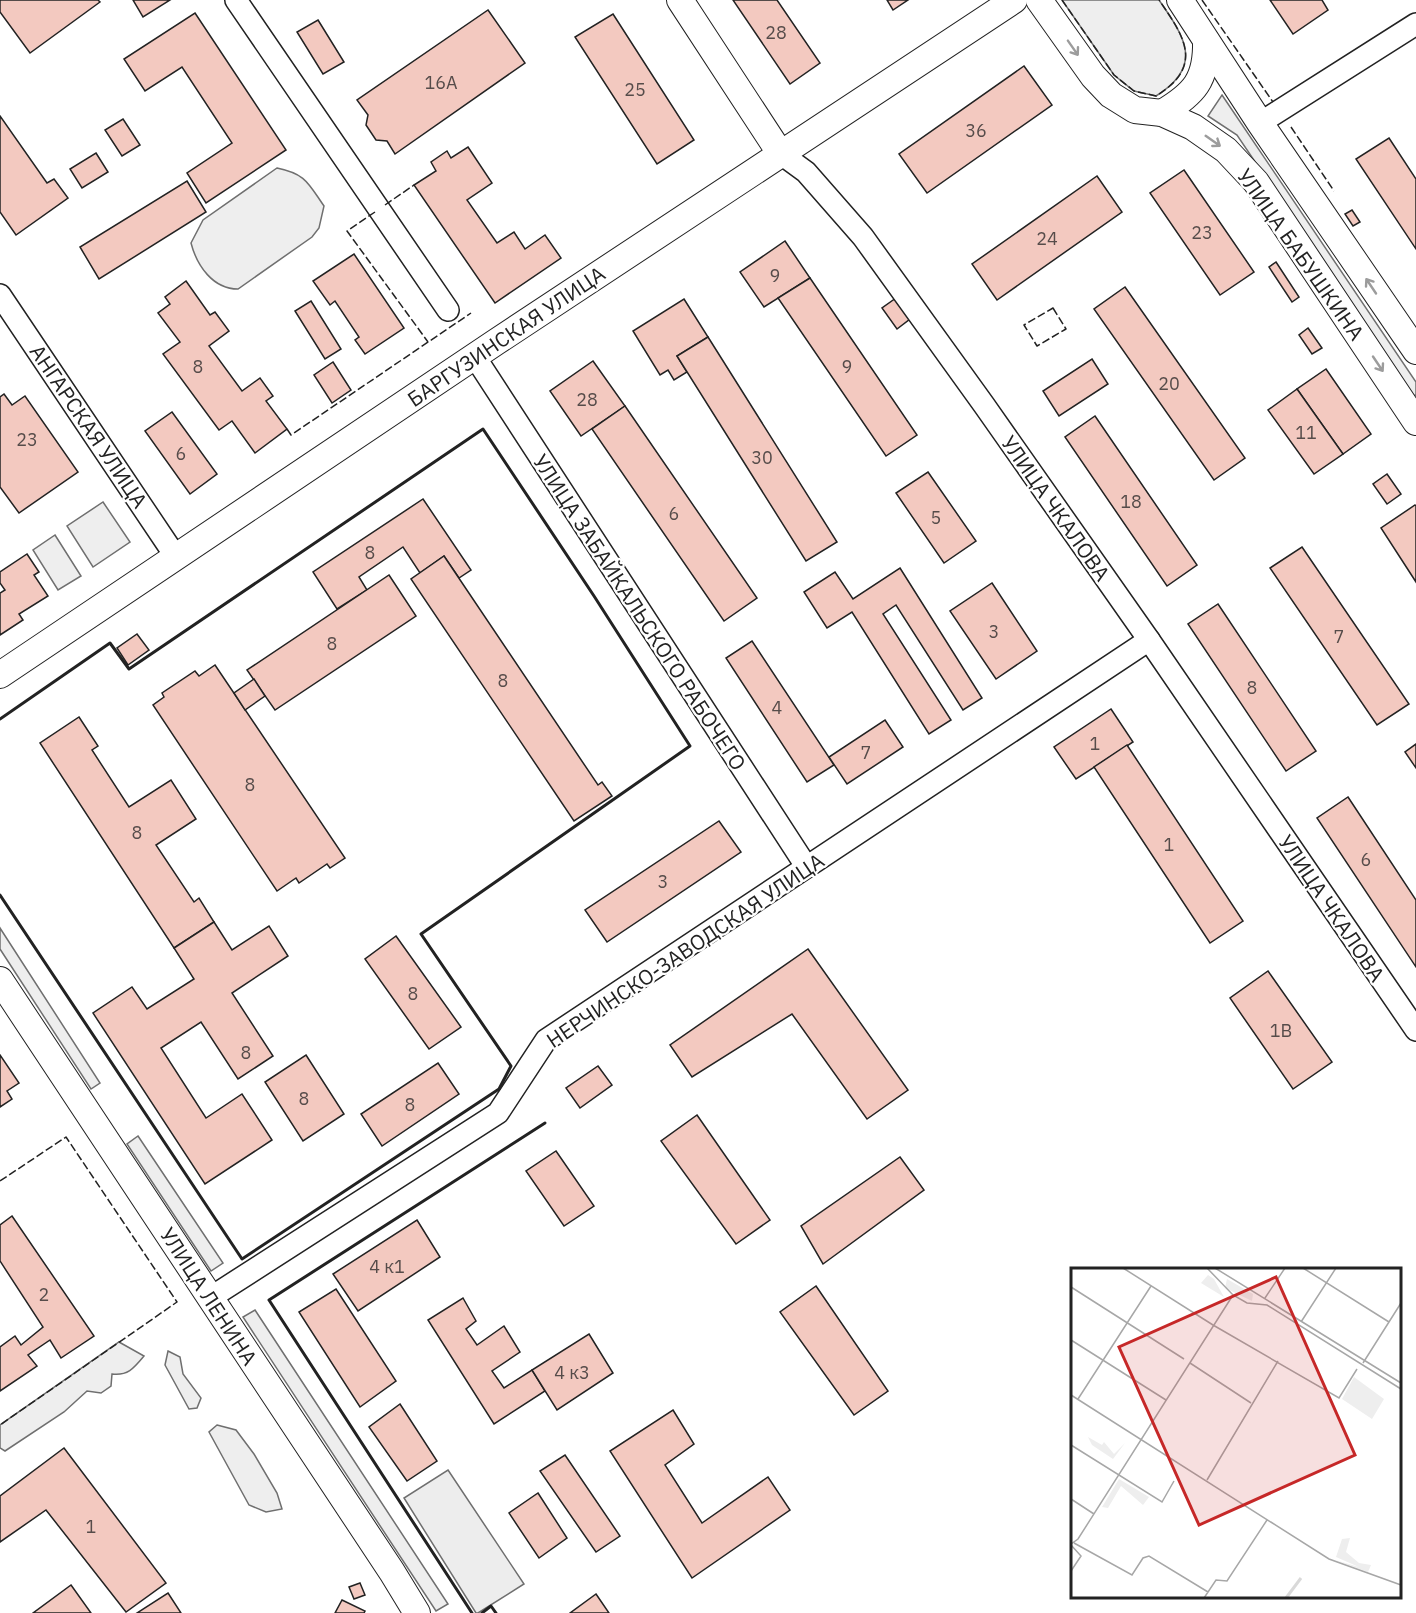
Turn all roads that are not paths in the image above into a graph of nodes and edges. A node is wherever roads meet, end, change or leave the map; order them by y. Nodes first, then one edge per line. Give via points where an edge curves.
1 (236, 0) edge
2 (680, 0) edge
3 (1014, 0) edge
4 (1039, 0) edge
5 (1179, 0) edge
6 (1416, 24) edge
7 (1206, 41) junction
8 (1162, 113) junction
9 (1260, 123) junction
10 (780, 153) junction
11 (0, 295) edge
12 (448, 310) dead end
13 (1416, 351) edge
14 (475, 357) junction
15 (1416, 422) edge
16 (176, 557) junction
17 (1149, 640) junction
18 (0, 675) edge
19 (806, 866) junction
20 (0, 980) edge
21 (1416, 1030) edge
22 (210, 1298) junction
23 (417, 1613) edge

1 - 12 street
2 - 10 main road, УЛИЦА ЧКАЛОВА
3 - 10 main road, БАРГУЗИНСКАЯ УЛИЦА
4 -> 8 main road, УЛИЦА БАБУШКИНА via 1093,76 1111,94 1135,110
5 - 7 main road, УЛИЦА БАБУШКИНА
6 - 9 street
7 - 8 main road via 1206,60 1199,81 1183,101
7 - 9 main road, УЛИЦА БАБУШКИНА
8 -> 15 main road, УЛИЦА БАБУШКИНА via 1193,127 1226,150 1256,182
13 -> 9 main road, УЛИЦА БАБУШКИНА
10 - 14 main road, БАРГУЗИНСКАЯ УЛИЦА
10 - 17 street, УЛИЦА ЧКАЛОВА via 806,172 863,237
11 - 16 street, АНГАРСКАЯ УЛИЦА
14 - 16 main road, БАРГУЗИНСКАЯ УЛИЦА
14 - 19 street, УЛИЦА ЗАБАЙКАЛЬСКОГО РАБОЧЕГО
16 - 18 main road, БАРГУЗИНСКАЯ УЛИЦА
17 - 19 street, НЕРЧИНСКО-ЗАВОДСКАЯ УЛИЦА
17 - 21 street, УЛИЦА ЧКАЛОВА
19 - 22 street, НЕРЧИНСКО-ЗАВОДСКАЯ УЛИЦА via 546,1040 498,1113
20 - 22 main road, УЛИЦА ЛЕНИНА
22 - 23 main road, УЛИЦА ЛЕНИНА

